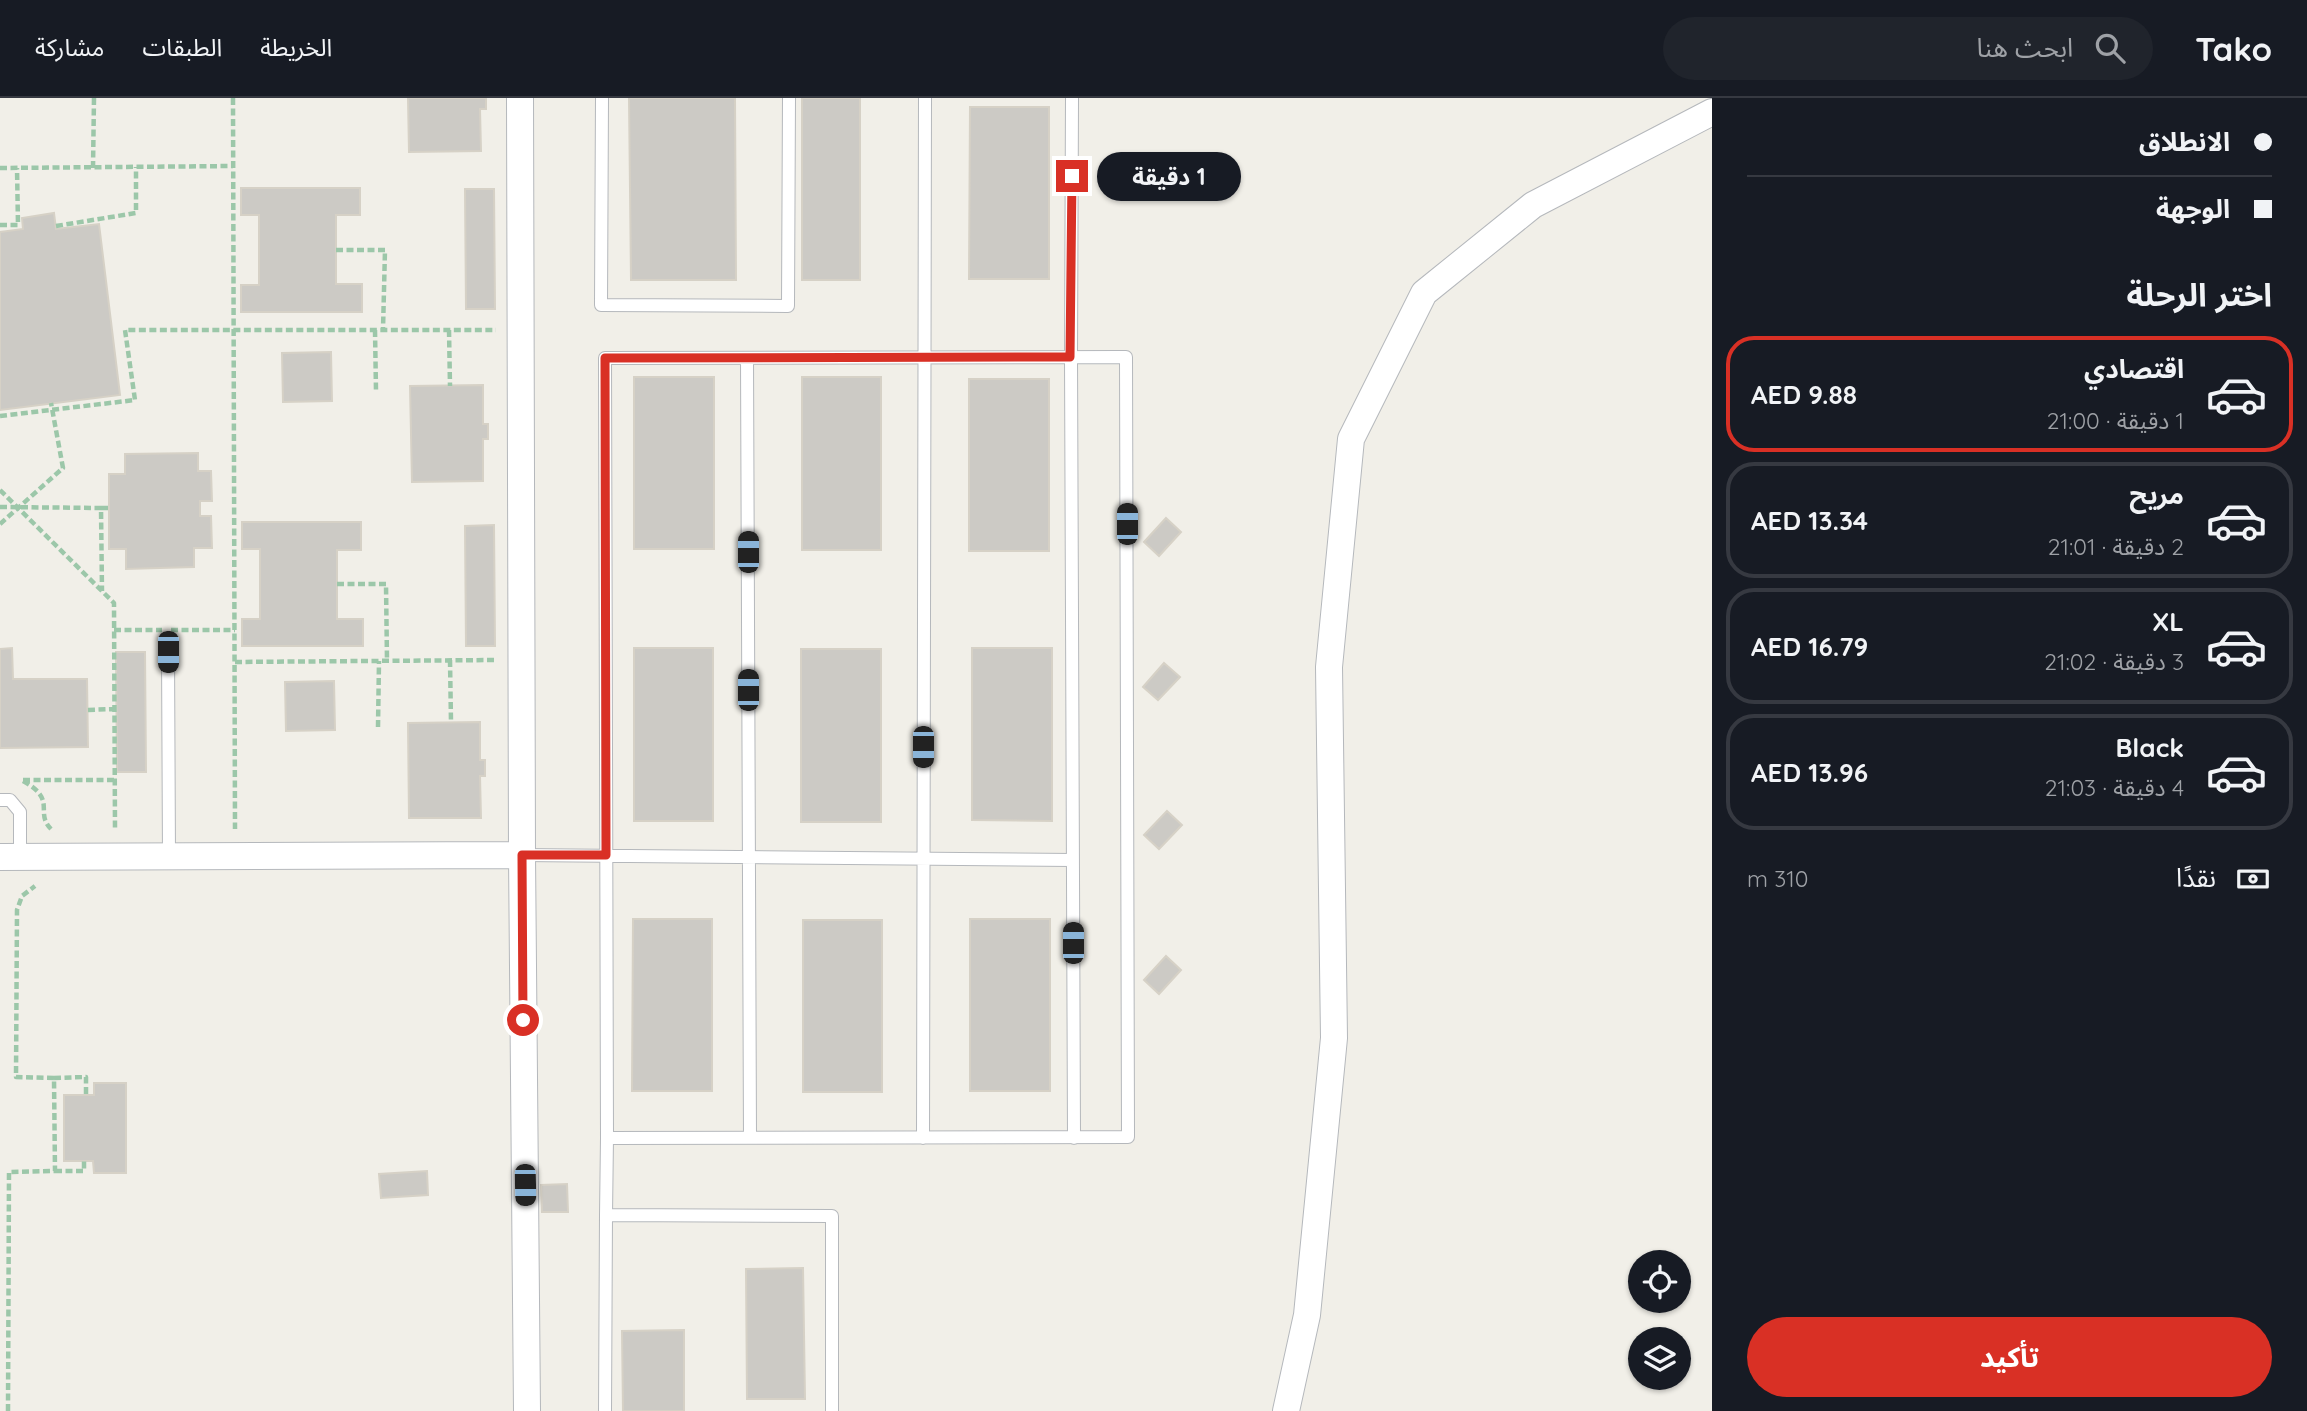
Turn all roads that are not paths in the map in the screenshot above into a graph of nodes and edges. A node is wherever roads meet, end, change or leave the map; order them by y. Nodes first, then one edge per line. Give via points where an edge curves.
1 (520, 98) edge
2 (601, 98) edge
3 (789, 98) edge
4 (925, 98) edge
5 (1072, 98) edge
6 (1712, 112) edge
7 (1070, 357) junction
8 (747, 358) junction
9 (924, 358) junction
10 (168, 652) dead end
11 (0, 800) edge
12 (169, 843) junction
13 (522, 855) junction
14 (606, 855) junction
15 (749, 856) junction
16 (10, 857) edge
17 (923, 858) junction
18 (1073, 860) junction
19 (607, 1138) junction
20 (750, 1138) junction
21 (923, 1138) junction
22 (1074, 1138) junction
23 (606, 1216) junction
24 (527, 1411) edge
25 (605, 1411) edge
26 (832, 1411) edge
27 (1286, 1411) edge

1 - 13 street
2 - 3 lane via 601,305 788,306
4 - 9 lane
5 - 7 lane
6 - 27 street via 1532,205 1424,293 1350,439 1329,667 1334,1038 1307,1315
7 - 9 lane
7 - 18 lane
7 - 22 lane via 1126,357 1128,1137
8 - 9 lane
8 - 14 lane via 605,358
8 - 15 lane
9 - 17 lane
10 - 12 lane
11 - 16 lane via 10,800 20,812
12 - 13 street
12 - 16 street
13 - 14 lane
13 - 24 street
14 - 15 lane
14 - 19 lane
15 - 17 lane
15 - 20 lane
17 - 18 lane
17 - 21 lane
18 - 22 lane
19 - 20 lane
19 - 23 lane
20 - 21 lane
21 - 22 lane
23 - 25 lane
23 - 26 lane via 832,1216

